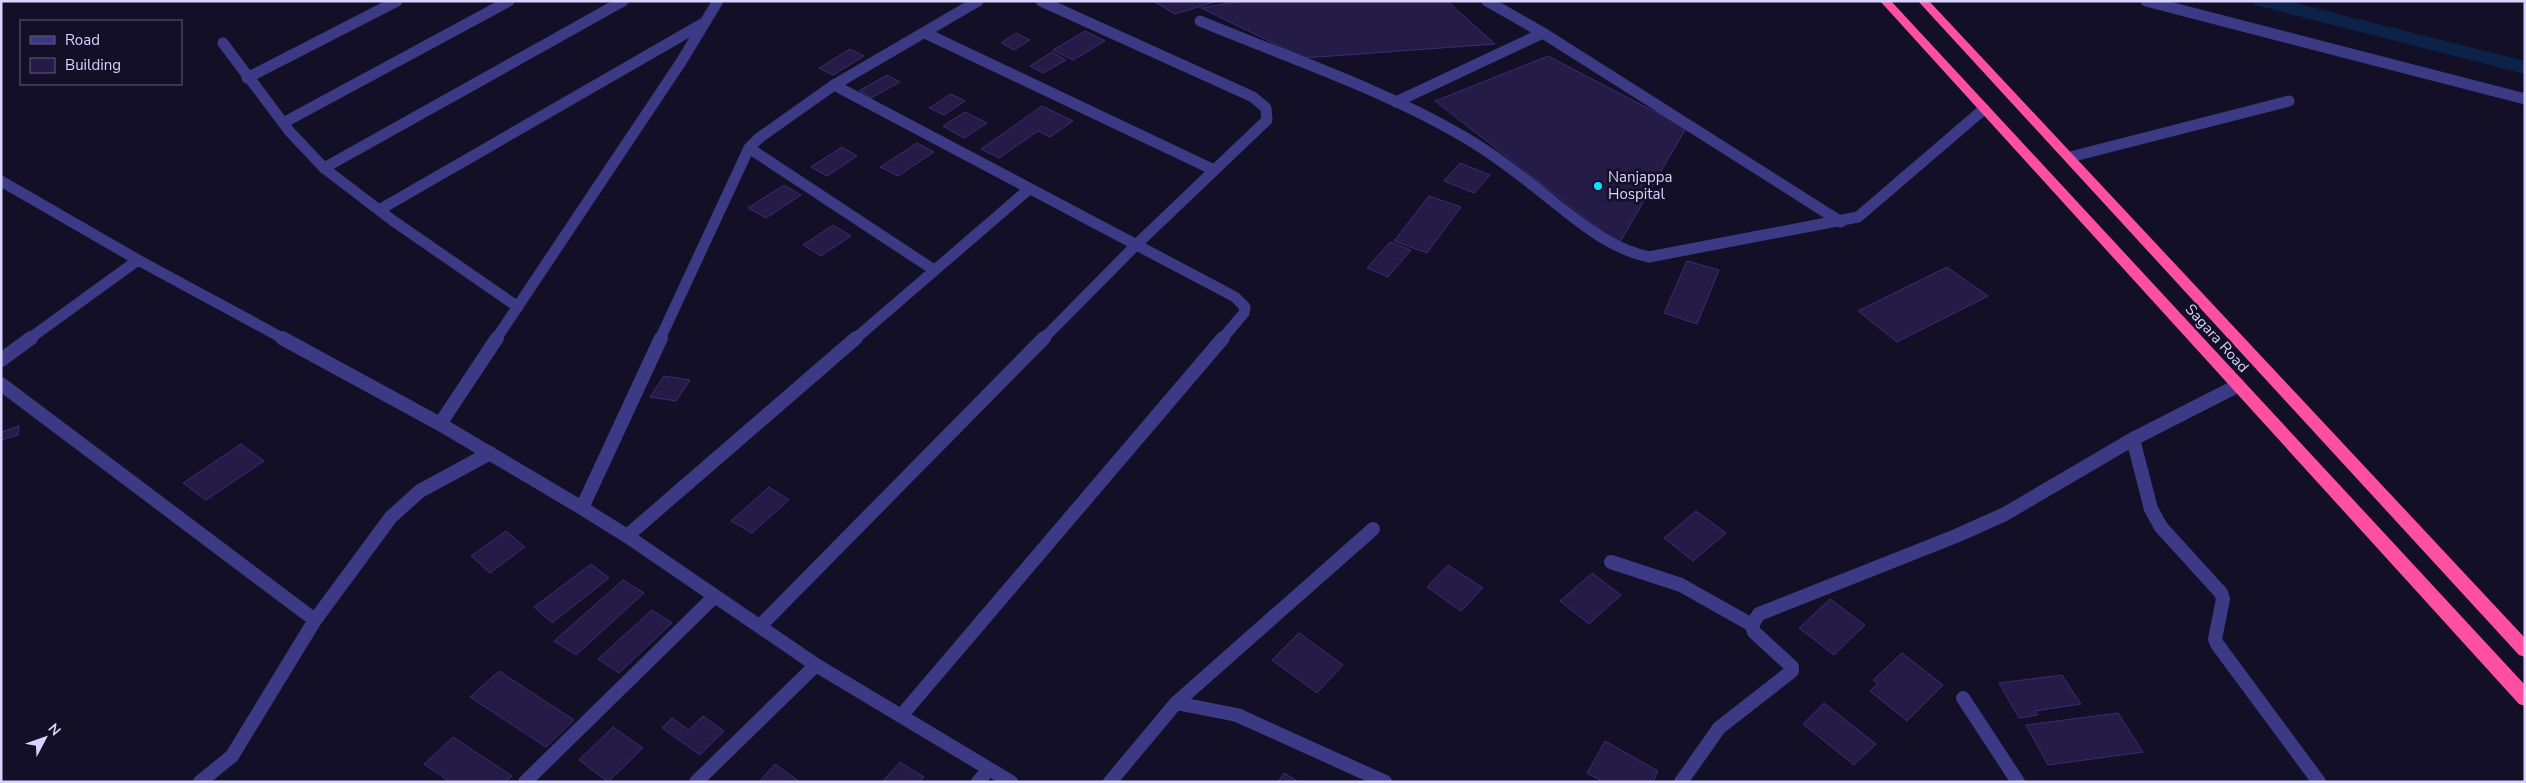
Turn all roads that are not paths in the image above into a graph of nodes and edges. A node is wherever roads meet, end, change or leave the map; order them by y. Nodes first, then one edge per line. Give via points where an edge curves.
1 (397, 1) edge
2 (509, 1) edge
3 (623, 1) edge
4 (718, 1) edge
5 (978, 1) edge
6 (1041, 1) edge
7 (1487, 1) edge
8 (1885, 1) edge
9 (1923, 1) edge
10 (2146, 1) edge
11 (1200, 21) dead end
12 (703, 24) junction
13 (925, 33) junction
14 (1543, 33) junction
15 (223, 43) dead end
16 (247, 78) junction
17 (834, 85) junction
18 (2525, 99) edge
19 (2289, 100) dead end
20 (1396, 102) junction
21 (1984, 110) junction
22 (283, 123) junction
23 (749, 148) junction
24 (2070, 157) junction
25 (324, 168) junction
26 (1214, 170) junction
27 (1, 181) edge
28 (1029, 189) junction
29 (379, 210) junction
30 (1841, 222) junction
31 (1136, 246) junction
32 (138, 260) junction
33 (934, 270) junction
34 (518, 307) junction
35 (1, 360) edge
36 (1, 384) edge
37 (2237, 386) junction
38 (440, 424) junction
39 (2133, 439) junction
40 (490, 453) junction
41 (582, 508) junction
42 (1373, 529) dead end
43 (627, 536) junction
44 (1612, 562) dead end
45 (715, 596) junction
46 (315, 620) junction
47 (1752, 625) junction
48 (760, 626) junction
49 (2525, 650) edge
50 (816, 665) junction
51 (1963, 698) dead end
52 (2525, 698) edge
53 (1176, 703) junction
54 (902, 716) junction
55 (983, 776) edge
56 (200, 782) edge
57 (524, 782) edge
58 (696, 782) edge
59 (1010, 782) edge
60 (1110, 782) edge
61 (1385, 782) edge
62 (1681, 782) edge
63 (2018, 782) edge
64 (2320, 782) edge

1 - 16 street
2 - 22 street
3 - 25 street
4 - 12 street
5 - 13 street
6 - 26 street via 1260,102 1266,108 1267,120
7 - 14 street
8 - 21 highway, Sagara Road
9 - 24 highway, Sagara Road
10 - 18 street
11 - 20 street
12 - 29 street
12 - 34 street
13 - 17 street
13 - 26 street
14 - 20 street
14 - 30 street
15 - 16 street
16 - 22 street
17 - 23 street via 758,138
17 - 28 street
19 - 24 street
20 - 30 street via 1487,151 1611,245 1635,255 1649,257
21 - 30 street via 1864,214
21 - 37 highway, Sagara Road
22 - 25 street
23 - 33 street
23 - 41 street
24 - 49 highway, Sagara Road
25 - 29 street
26 - 31 street
27 - 32 street
28 - 31 street
28 - 33 street
29 - 34 street
31 - 48 street
31 - 54 street via 1235,297 1245,307 1244,313
32 - 35 street
32 - 38 street
33 - 43 street
34 - 38 street
36 - 46 street
37 - 39 street
37 - 52 highway, Sagara Road
38 - 40 street
39 - 47 street via 2005,514 1759,614
39 - 64 street via 2151,509 2160,527 2221,593 2223,599 2216,644
40 - 41 street
40 - 46 street via 420,491 400,507
41 - 43 street
42 - 53 street
43 - 45 street
44 - 47 street via 1680,585
45 - 48 street
45 - 57 street
46 - 56 street via 232,756
47 - 62 street via 1759,638 1792,667 1792,671 1719,728
48 - 50 street
50 - 54 street
50 - 58 street
51 - 63 street
53 - 60 street
53 - 61 street via 1237,715
54 - 55 street
55 - 59 street

